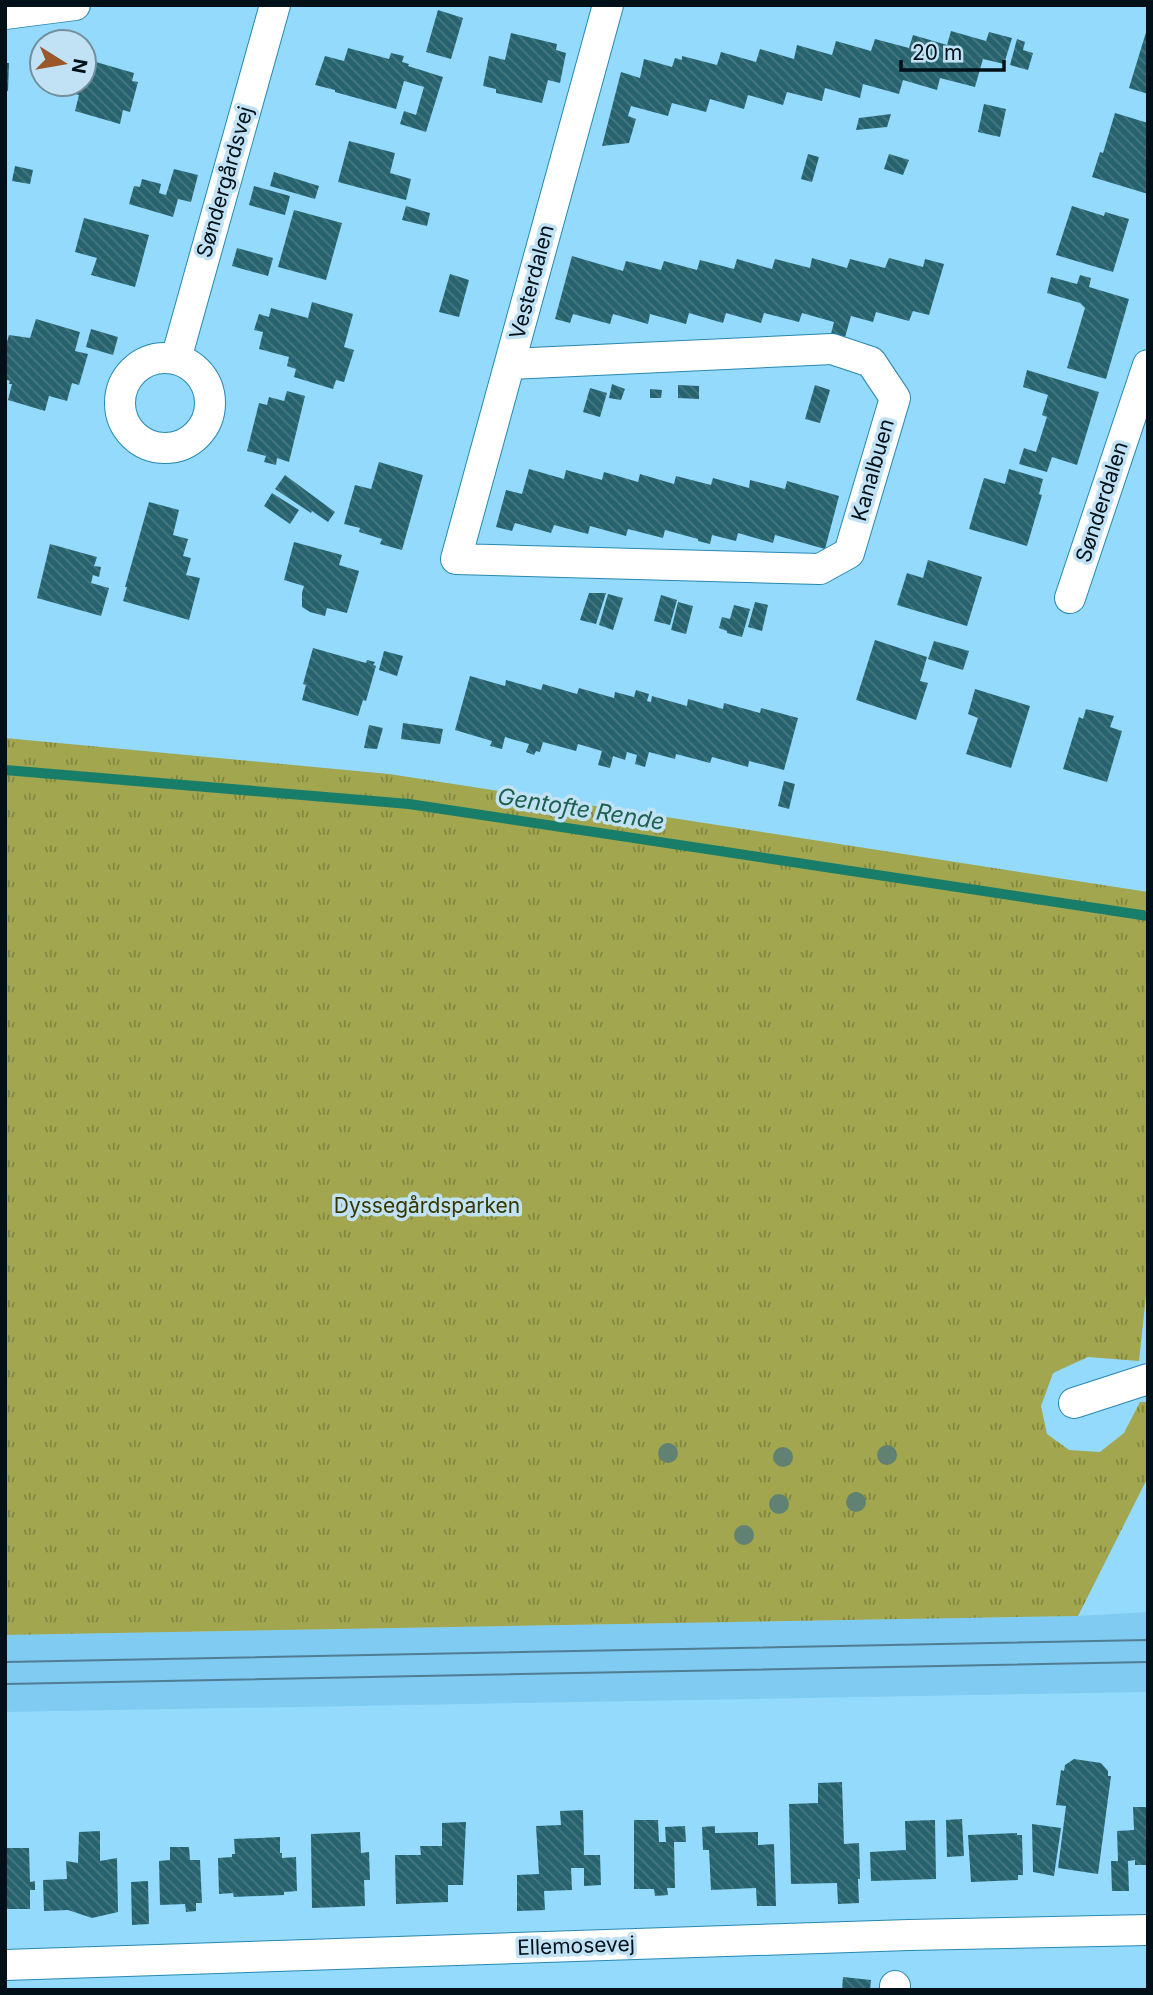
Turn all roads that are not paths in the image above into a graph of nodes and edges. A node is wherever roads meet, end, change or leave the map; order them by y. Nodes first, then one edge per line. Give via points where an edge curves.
1 (75, 5) edge
2 (275, 5) edge
3 (608, 5) edge
4 (5, 14) edge
5 (176, 359) dead end
6 (509, 364) junction
7 (1148, 365) edge
8 (456, 559) joint
9 (1070, 598) dead end
10 (1148, 1379) edge
11 (1074, 1403) dead end
12 (1148, 1930) edge
13 (5, 1965) edge

1 - 4 street
2 - 5 street, Søndergårdsvej
3 - 6 street, Vesterdalen
6 - 8 street, Vesterdalen
6 - 8 street, Kanalbuen via 832,349 871,362 895,398 849,553 820,569
7 - 9 street, Sønderdalen
10 - 11 street
12 - 13 street, Ellemosevej

